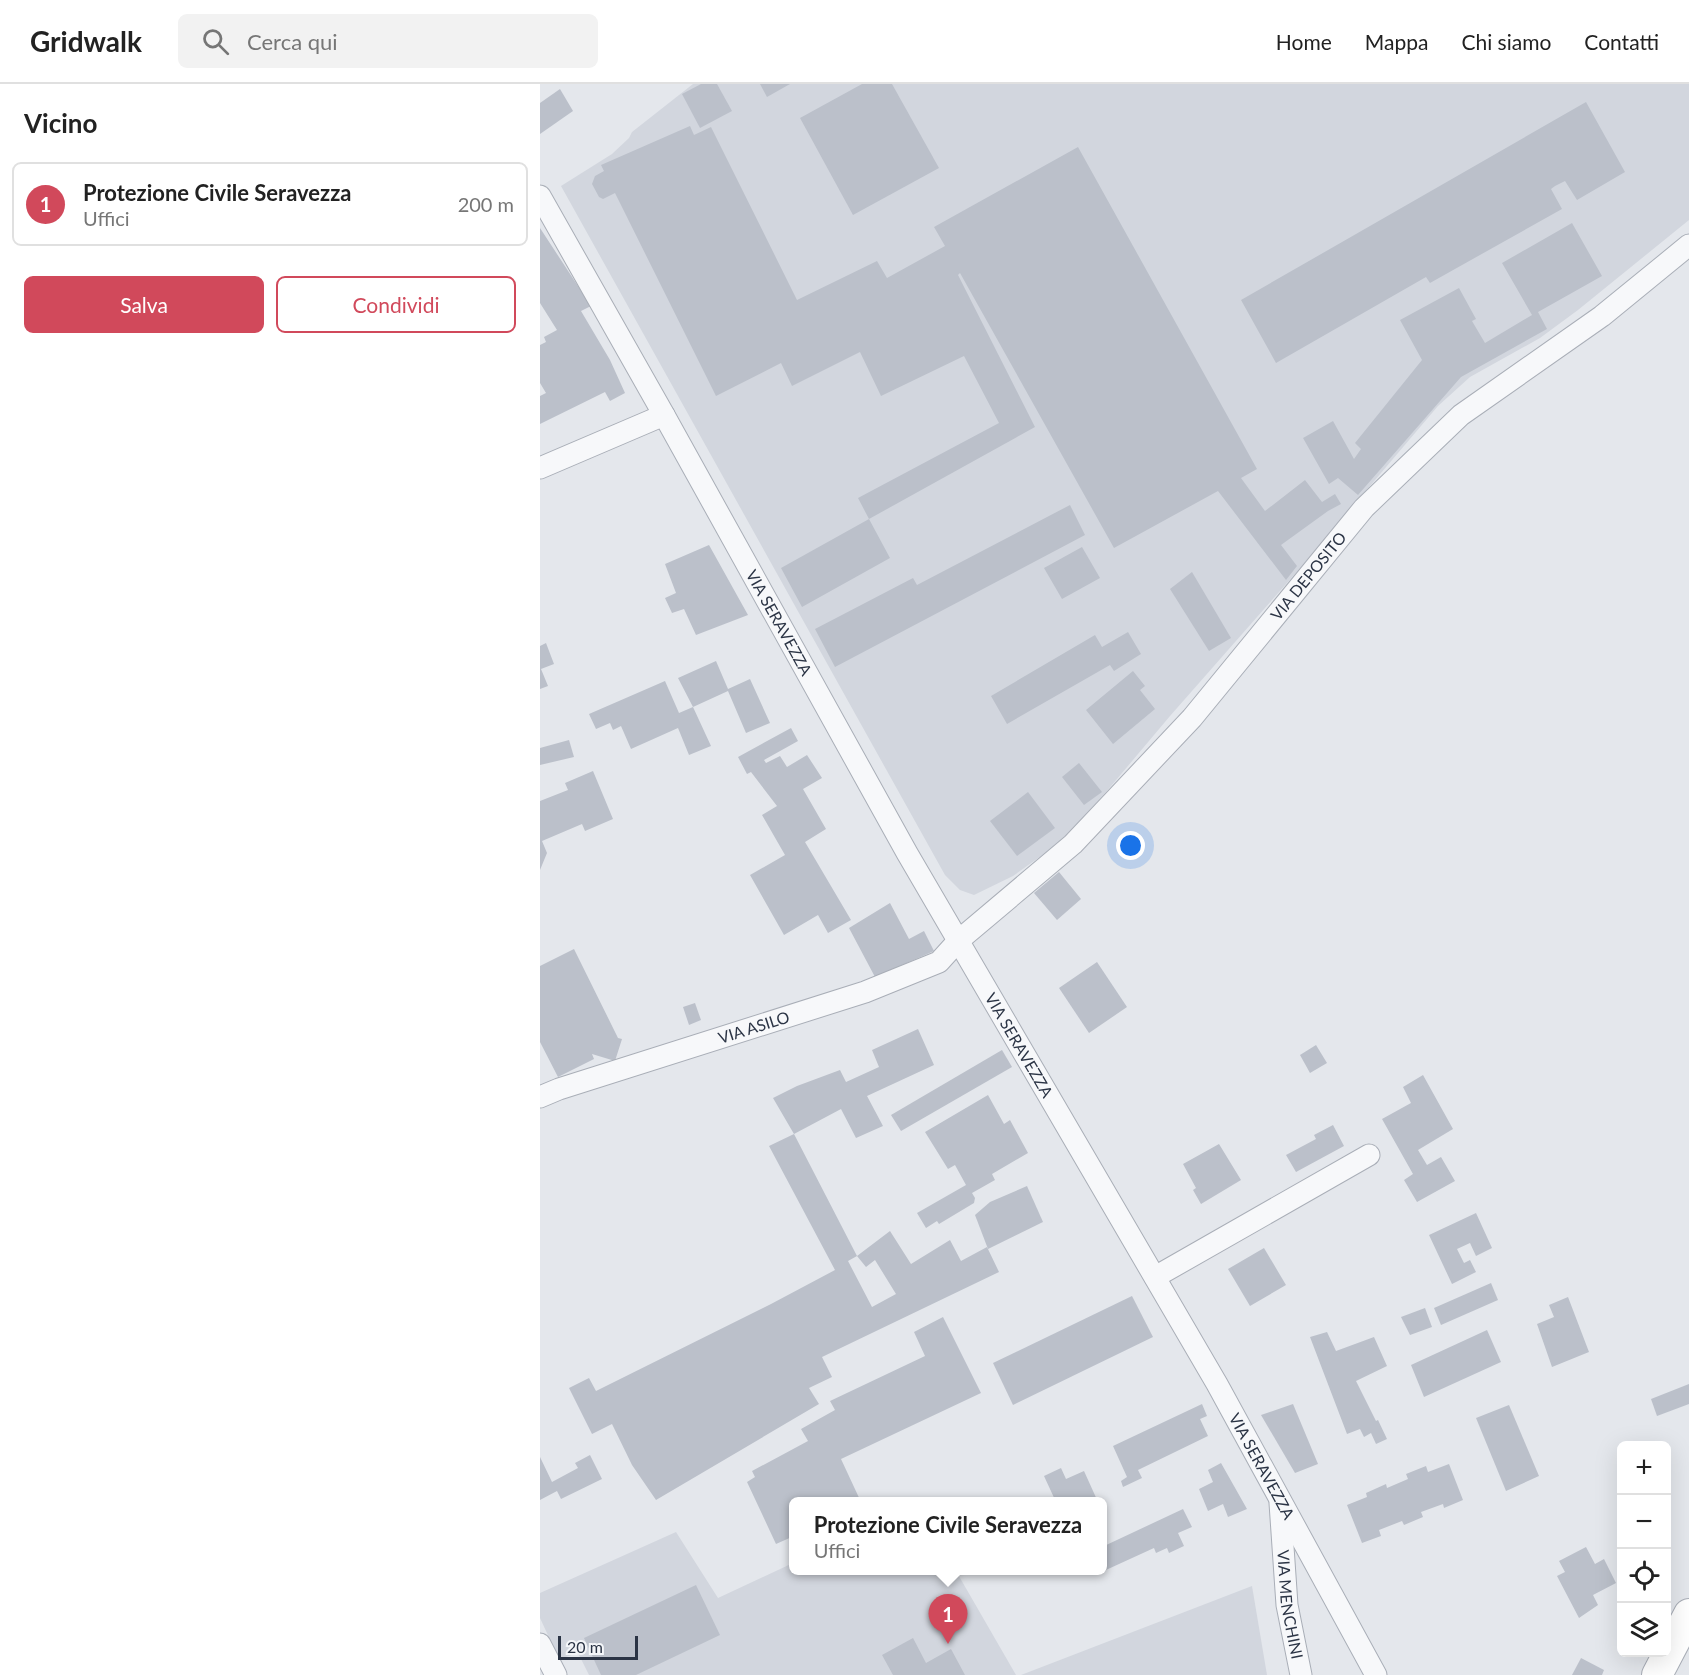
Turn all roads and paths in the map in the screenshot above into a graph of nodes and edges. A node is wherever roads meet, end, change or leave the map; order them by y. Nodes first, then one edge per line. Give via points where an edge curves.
1 (540, 196) edge
2 (1689, 245) edge
3 (664, 415) junction
4 (540, 468) edge
5 (958, 941) junction
6 (540, 1097) edge
7 (1369, 1155) dead end
8 (1155, 1277) junction
9 (1279, 1496) junction
10 (1689, 1614) edge
11 (540, 1644) edge
12 (556, 1675) edge
13 (1301, 1675) edge
14 (1376, 1675) edge
15 (1657, 1675) edge

1 - 3 street, VIA SERAVEZZA
2 - 5 street, VIA DEPOSITO via 1602,316 1461,415 1380,492 1192,718 1073,844
3 - 4 street
3 - 5 street, VIA SERAVEZZA
5 - 6 street, VIA ASILO via 939,962 865,992
5 - 8 street, VIA SERAVEZZA
7 - 8 street
8 - 9 street, VIA SERAVEZZA
9 - 13 street, VIA MENCHINI via 1287,1605
9 - 14 street, VIA SERAVEZZA
10 - 15 main road
11 - 12 street

